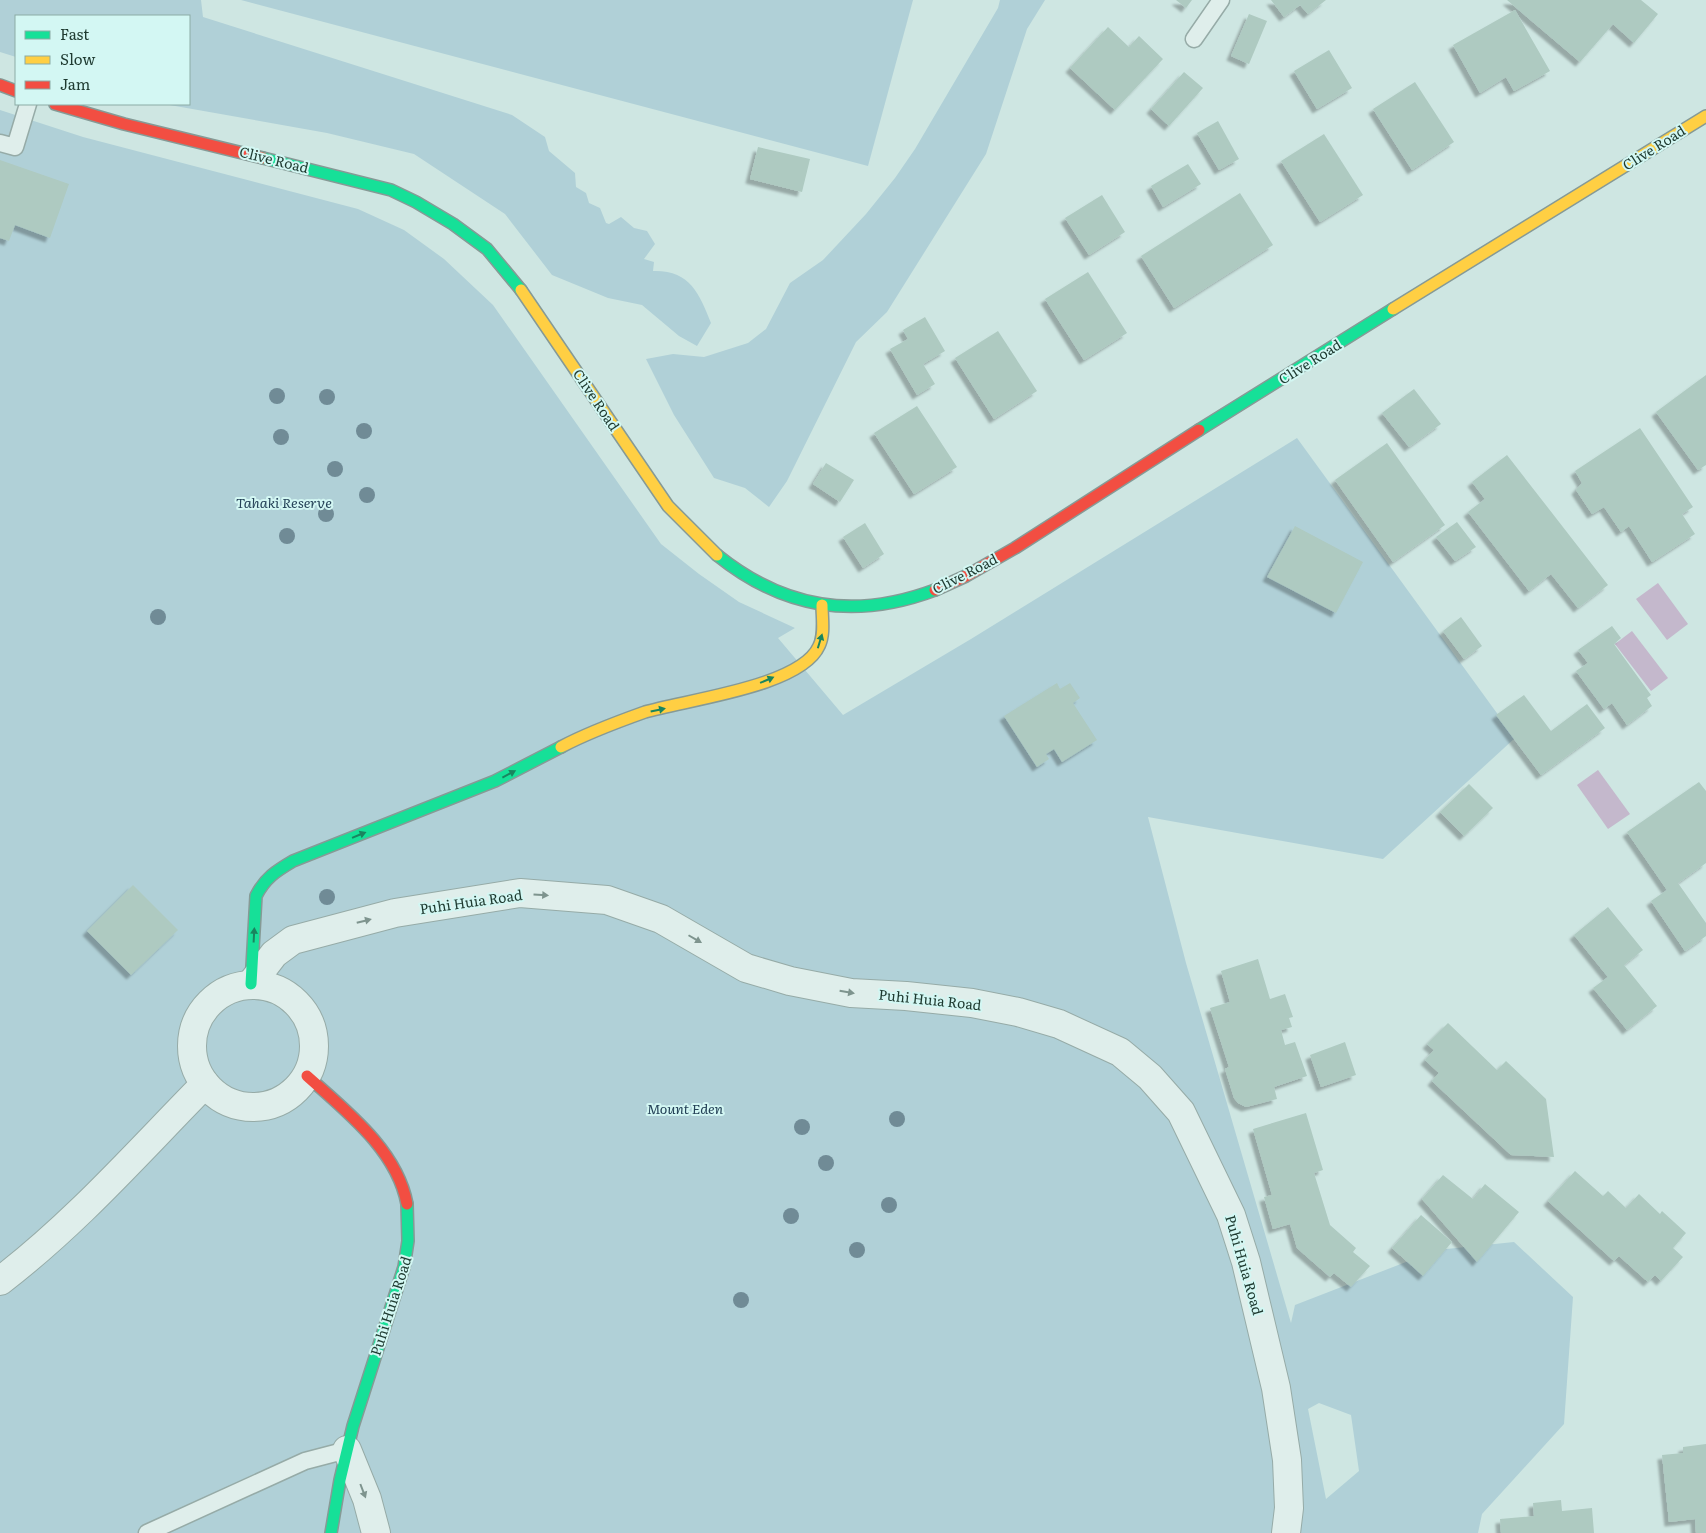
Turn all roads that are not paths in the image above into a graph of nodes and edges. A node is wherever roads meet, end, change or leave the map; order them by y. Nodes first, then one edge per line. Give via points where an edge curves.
1 (1221, 0) edge
2 (1194, 39) dead end
3 (0, 85) edge
4 (15, 91) edge
5 (28, 105) edge
6 (58, 105) edge
7 (1706, 116) edge
8 (0, 143) edge
9 (822, 605) junction
10 (251, 984) junction
11 (307, 1076) junction
12 (205, 1084) junction
13 (0, 1281) edge
14 (347, 1450) junction
15 (147, 1533) edge
16 (331, 1533) edge
17 (376, 1533) edge
18 (1286, 1533) edge

1 - 2 lane
3 - 4 main road
5 - 8 lane via 15,147
6 - 9 main road, Clive Road via 391,190 456,225 488,250 515,282 668,506 696,537 730,565 771,588
7 - 9 main road, Clive Road via 998,558 937,591 898,603 858,608
10 -> 9 main road via 256,896 272,873 310,854 495,781 570,742 646,712 738,692 790,671 809,660 819,647
10 - 11 street via 286,994 306,1014 314,1051
10 - 12 street via 232,989 212,1000 197,1022 192,1049 196,1068
10 -> 18 street, Puhi Huia Road via 282,946 293,940 395,913 520,893 607,900 661,919 746,968 790,981 851,993 972,1003 1018,1012 1059,1024 1120,1052 1150,1077 1181,1112 1231,1215 1246,1262 1276,1388 1287,1460 1289,1508
11 - 12 street via 288,1096 271,1105 258,1107 233,1104
11 - 14 main road, Puhi Huia Road via 350,1115 384,1155 398,1177 410,1216 408,1252
12 - 13 street via 82,1212 39,1252
14 - 15 lane via 306,1461
14 - 16 main road, Puhi Huia Road
14 -> 17 street

